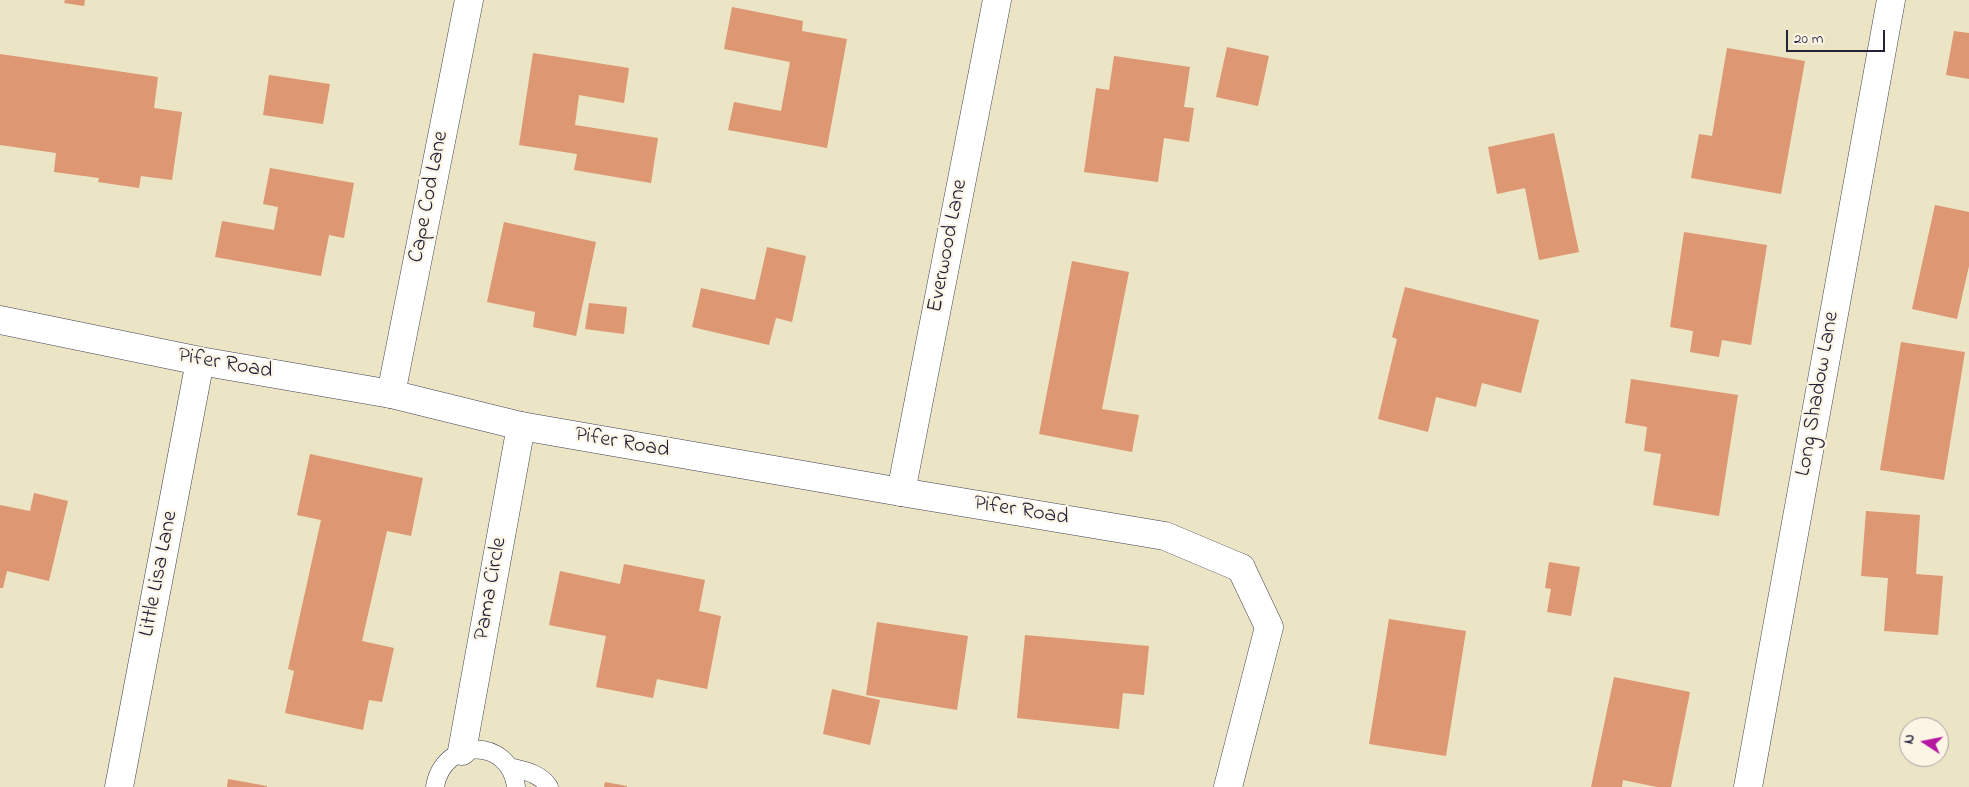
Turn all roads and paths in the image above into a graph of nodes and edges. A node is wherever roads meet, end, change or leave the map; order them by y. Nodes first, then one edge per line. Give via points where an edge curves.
1 (469, 0) edge
2 (997, 0) edge
3 (1891, 0) edge
4 (0, 320) edge
5 (200, 361) junction
6 (391, 394) junction
7 (521, 426) junction
8 (902, 492) junction
9 (462, 751) junction
10 (509, 767) junction
11 (120, 787) edge
12 (435, 787) edge
13 (516, 787) edge
14 (549, 787) edge
15 (1228, 787) edge
16 (1748, 787) edge

1 - 6 street, Cape Cod Lane
2 - 8 street, Everwood Lane
3 - 16 street, Long Shadow Lane
4 - 5 street, Pifer Road
5 - 6 street, Pifer Road
5 - 11 street, Little Lisa Lane
6 - 7 street, Pifer Road
7 - 8 street, Pifer Road
7 - 9 street, Pama Circle
8 - 15 street, Pifer Road via 1165,536 1241,568 1269,627
9 - 10 lane via 488,751
9 - 12 lane via 442,767
10 - 13 lane
10 - 14 lane via 533,772

